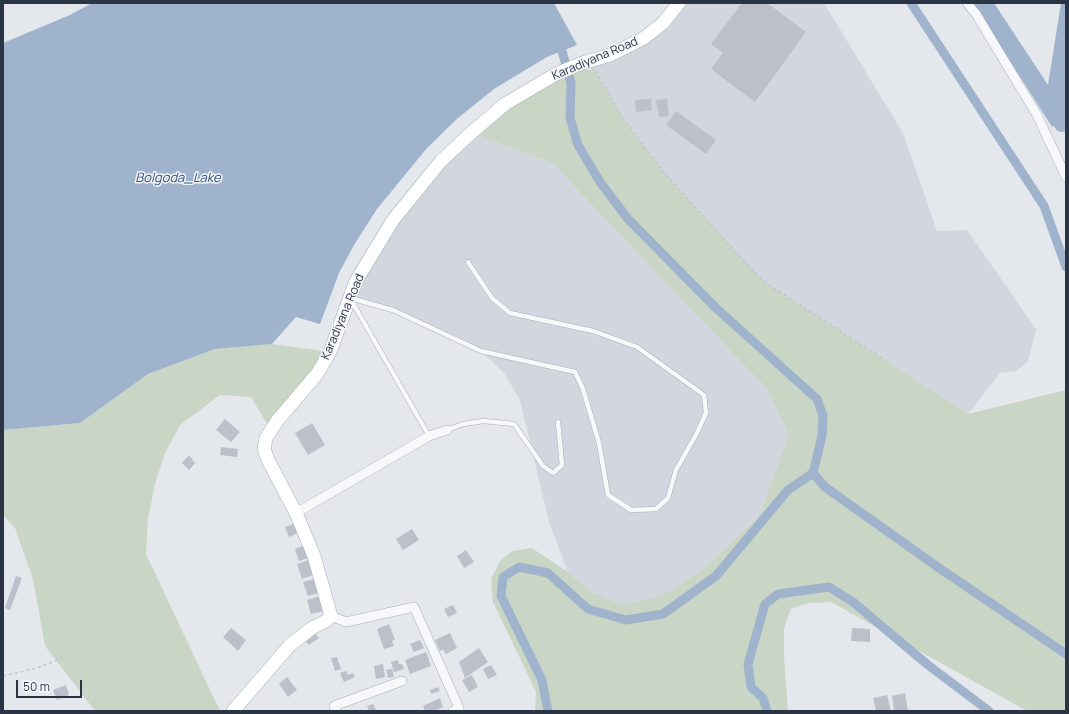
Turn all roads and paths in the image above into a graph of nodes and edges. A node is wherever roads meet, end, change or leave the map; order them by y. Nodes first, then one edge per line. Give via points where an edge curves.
1 (679, 3) edge
2 (967, 3) edge
3 (586, 62) junction
4 (1066, 177) edge
5 (468, 262) dead end
6 (350, 298) junction
7 (890, 363) dead end
8 (558, 422) dead end
9 (447, 430) joint
10 (429, 436) junction
11 (296, 513) junction
12 (331, 616) junction
13 (65, 655) dead end
14 (3, 676) edge
15 (402, 681) dead end
16 (233, 711) edge
17 (336, 711) edge
18 (453, 711) edge

1 - 3 street, Karadiyana Road via 663,23 644,38
2 - 4 street via 1037,115
3 - 6 street, Karadiyana Road via 556,74 505,104 441,162 393,220 356,281
3 - 7 path via 620,114 661,169 743,260 766,282
5 - 6 lane via 492,298 510,313 593,331 637,347 704,395 706,413 676,470 668,498 656,509 631,510 608,495 599,444 583,389 574,372 481,351 393,310
6 - 10 lane
6 - 11 street, Karadiyana Road via 330,352 317,374 276,421 266,438 264,449 268,460
8 - 9 lane via 562,465 553,473 543,466 514,424 484,421 463,424
9 - 10 street
10 - 11 street
11 - 12 street, Karadiyana Road via 314,556
12 - 16 street via 290,645
12 - 18 street via 346,622 414,607 460,708
13 - 14 path via 58,660
15 - 17 street via 334,706

